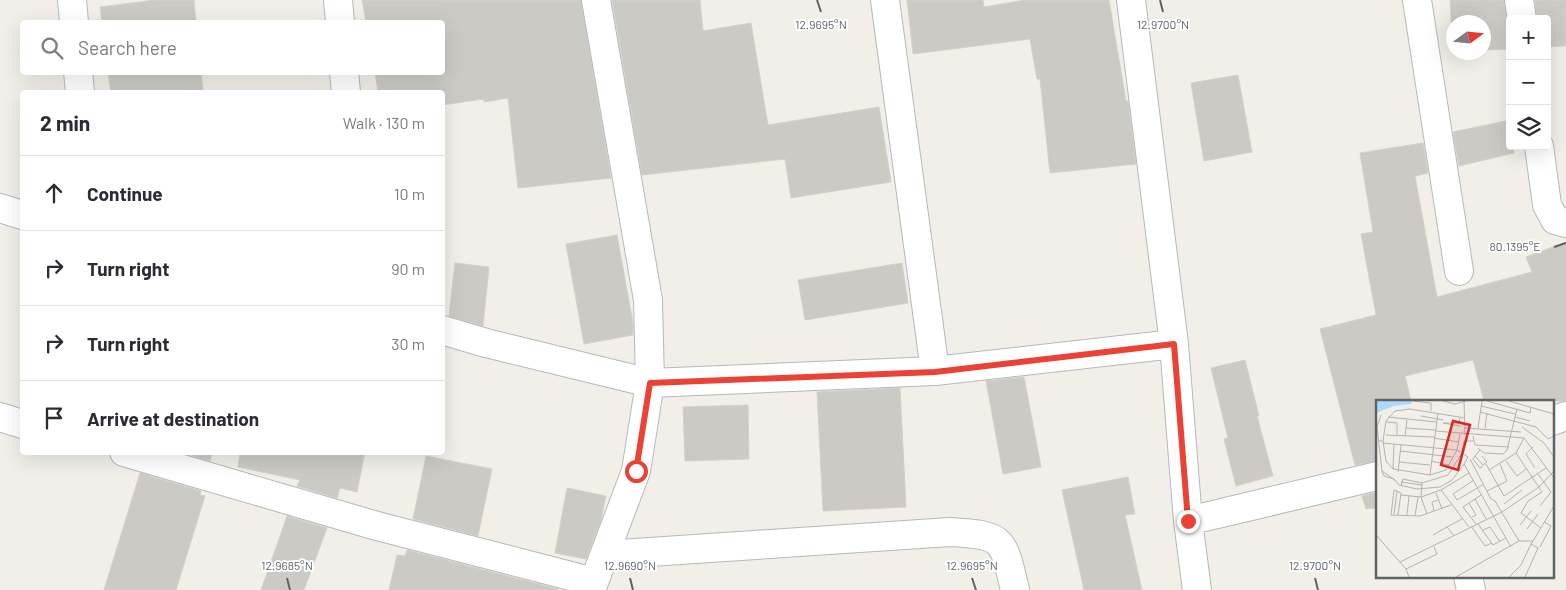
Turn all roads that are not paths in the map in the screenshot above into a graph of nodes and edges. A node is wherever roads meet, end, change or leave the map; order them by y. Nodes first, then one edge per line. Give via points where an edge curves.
1 (72, 0) edge
2 (338, 0) edge
3 (596, 0) edge
4 (885, 0) edge
5 (1131, 0) edge
6 (1417, 0) edge
7 (1519, 0) edge
8 (1521, 15) edge
9 (74, 20) edge
10 (340, 20) edge
11 (78, 75) edge
12 (344, 75) edge
13 (80, 90) edge
14 (346, 90) edge
15 (1540, 150) edge
16 (0, 208) edge
17 (20, 214) edge
18 (1566, 223) edge
19 (1459, 271) dead end
20 (445, 331) edge
21 (1174, 344) junction
22 (935, 372) junction
23 (650, 383) junction
24 (1566, 416) edge
25 (0, 417) edge
26 (1554, 420) edge
27 (20, 423) edge
28 (134, 455) edge
29 (1376, 476) edge
30 (1188, 521) junction
31 (605, 555) junction
32 (593, 586) edge
33 (1015, 590) edge
34 (1197, 590) edge

1 - 9 street
2 - 10 street
3 - 23 street via 648,300
4 - 22 street
5 - 21 street
6 - 19 street
7 - 8 street
11 - 13 street
12 - 14 street
15 - 18 street via 1547,205 1555,220
16 - 17 street
20 - 23 street
21 - 22 street
21 - 30 street
22 - 23 street
23 - 31 street via 636,471
24 - 26 street
25 - 27 street
28 - 32 street
29 - 30 street
30 - 34 street
31 - 32 street
31 - 33 street via 950,532 977,534 992,537 1004,548

